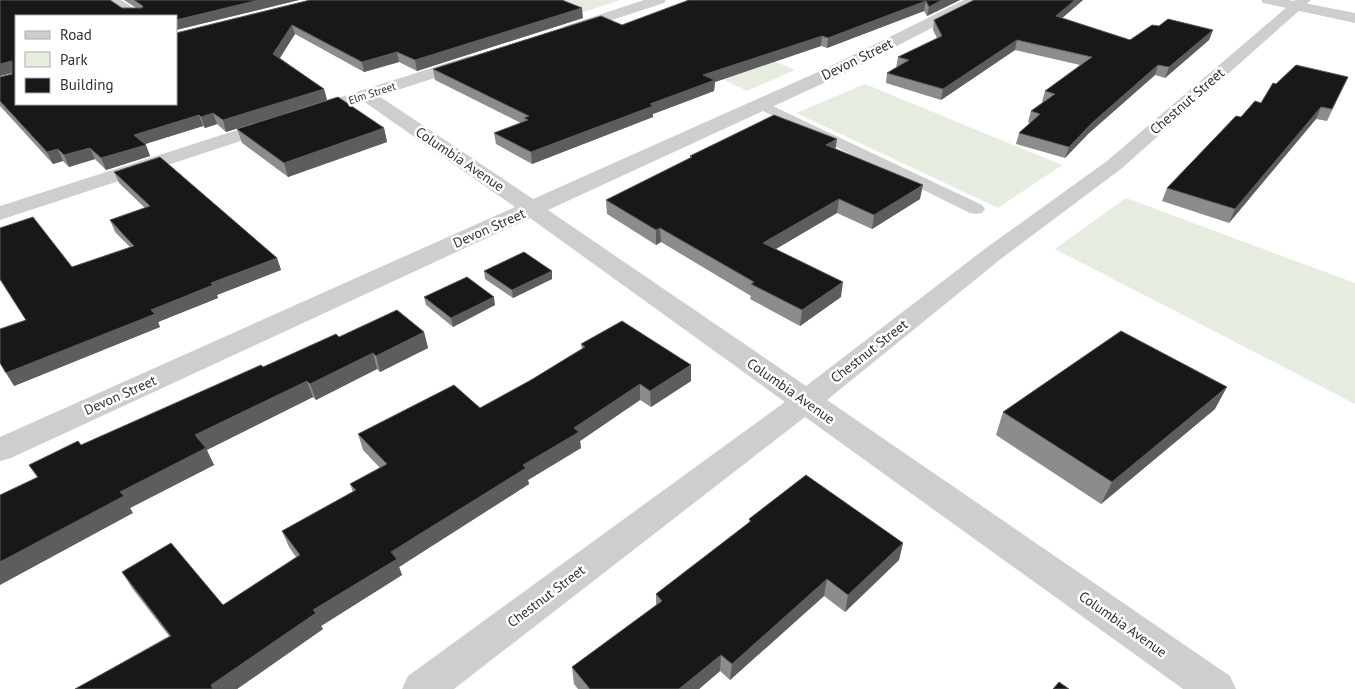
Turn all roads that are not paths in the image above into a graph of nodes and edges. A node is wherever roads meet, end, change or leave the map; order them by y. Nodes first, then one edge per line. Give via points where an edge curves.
1 (111, 0) edge
2 (659, 0) edge
3 (975, 0) edge
4 (1268, 0) edge
5 (1301, 3) edge
6 (134, 15) edge
7 (1355, 18) edge
8 (550, 35) edge
9 (486, 56) edge
10 (366, 95) junction
11 (760, 104) junction
12 (532, 209) junction
13 (976, 209) dead end
14 (0, 213) edge
15 (806, 402) junction
16 (0, 450) edge
17 (422, 689) edge
18 (1216, 689) edge

1 - 6 street
2 - 8 street
3 - 11 street, Devon Street via 833,72
4 - 5 street
5 - 7 street
5 - 15 street, Chestnut Street via 1114,165 994,253
9 - 10 street, Elm Street
10 - 12 street, Columbia Avenue
10 - 14 street, Elm Street
11 - 12 street, Devon Street
11 - 13 lane
12 - 15 street, Columbia Avenue
12 - 16 street, Devon Street
15 - 17 street, Chestnut Street
15 - 18 street, Columbia Avenue

